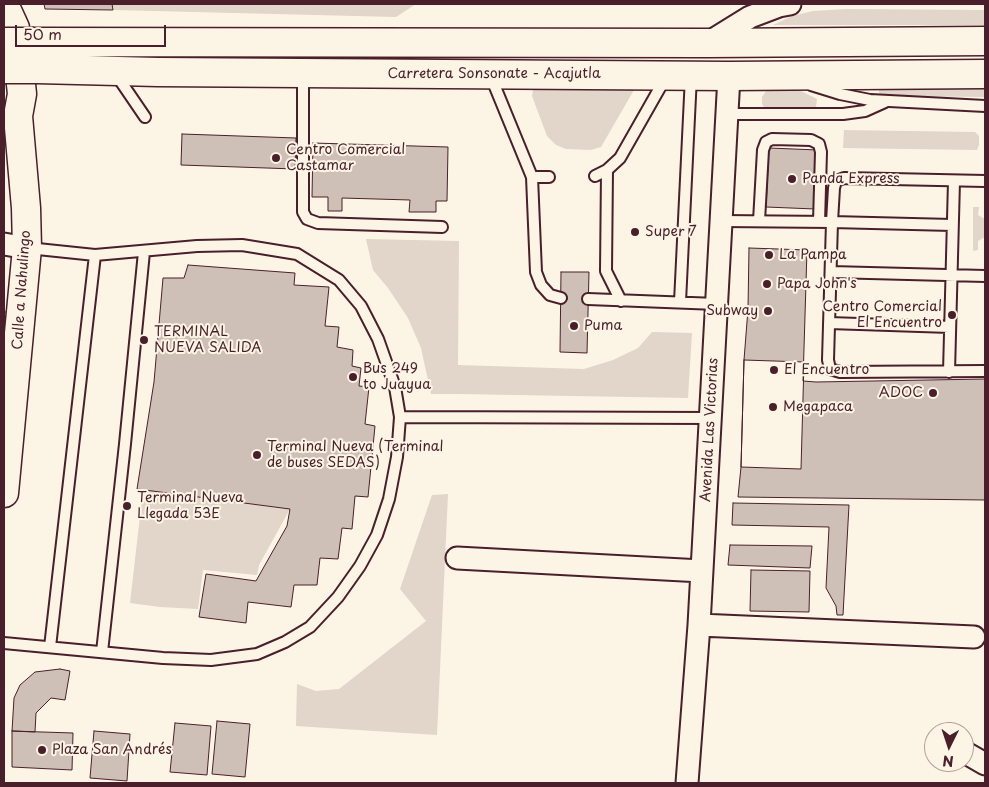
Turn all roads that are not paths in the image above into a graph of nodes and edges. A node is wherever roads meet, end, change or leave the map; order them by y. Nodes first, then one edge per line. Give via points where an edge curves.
1 (790, 4) edge
2 (4, 7) edge
3 (985, 41) edge
4 (4, 42) edge
5 (708, 42) junction
6 (4, 59) edge
7 (4, 69) edge
8 (113, 70) junction
9 (303, 72) junction
10 (490, 74) junction
11 (985, 74) edge
12 (679, 75) junction
13 (786, 75) junction
14 (730, 76) junction
15 (888, 101) junction
16 (985, 106) edge
17 (728, 114) junction
18 (18, 116) junction
19 (144, 117) dead end
20 (607, 170) junction
21 (595, 176) dead end
22 (532, 177) junction
23 (549, 177) dead end
24 (954, 181) junction
25 (985, 181) edge
26 (722, 221) junction
27 (759, 221) junction
28 (818, 222) junction
29 (832, 222) junction
30 (952, 225) junction
31 (442, 227) dead end
32 (15, 246) edge
33 (144, 252) junction
34 (95, 254) junction
35 (831, 272) junction
36 (951, 275) junction
37 (985, 276) edge
38 (561, 298) dead end
39 (588, 299) dead end
40 (621, 301) junction
41 (680, 302) junction
42 (717, 304) junction
43 (829, 323) junction
44 (950, 327) junction
45 (985, 371) edge
46 (949, 372) junction
47 (400, 417) junction
48 (711, 418) junction
49 (4, 493) edge
50 (457, 558) dead end
51 (702, 571) junction
52 (699, 625) junction
53 (974, 637) dead end
54 (4, 643) edge
55 (50, 647) junction
56 (102, 652) junction
57 (974, 758) edge
58 (985, 764) edge
59 (687, 783) edge

1 - 5 street via 750,17
2 - 18 main road, Calle a Nahulingo via 15,28 22,94
3 - 5 main road
4 - 5 main road, bridge
6 - 18 main road, Calle a Nahulingo via 8,96
7 - 8 main road, Carretera Sonsonate - Acajutla, bridge
8 - 9 main road, Carretera Sonsonate - Acajutla
8 - 19 lane
9 - 10 main road, Carretera Sonsonate - Acajutla
9 - 31 lane via 303,212 307,219 318,223
10 - 12 main road, Carretera Sonsonate - Acajutla
10 - 22 lane
11 - 13 main road, Carretera Sonsonate - Acajutla
12 - 14 main road, Carretera Sonsonate - Acajutla
12 - 20 lane via 620,158
12 - 41 lane
13 - 14 main road, Carretera Sonsonate - Acajutla
13 - 15 lane via 840,94
14 - 17 street, Avenida Las Victorias
15 - 16 lane
15 - 17 lane via 865,111 843,114
17 - 26 street, Avenida Las Victorias
18 - 32 main road, Calle a Nahulingo via 17,150 26,208
20 - 21 lane
20 - 40 lane via 606,271
22 - 23 lane
22 - 38 lane via 536,272 550,295
24 - 25 lane
24 - 29 lane via 844,178 836,181 834,188
24 - 30 lane
26 - 27 lane
26 - 42 street, Avenida Las Victorias
27 - 28 lane
27 - 28 lane via 763,150 766,142 772,139 811,140 819,144
28 - 29 lane
29 - 30 lane
29 - 35 lane
30 - 36 lane
32 - 34 lane
32 - 49 main road, Calle a Nahulingo
33 - 34 lane
33 - 47 lane via 242,245 297,254 338,280 361,306 378,339 395,387
33 - 56 lane
34 - 55 lane
35 - 36 lane
35 - 43 lane
36 - 37 lane
36 - 44 lane
39 - 40 lane
40 - 41 lane
41 - 42 lane
42 - 48 street, Avenida Las Victorias
43 - 44 lane
43 - 46 lane via 830,369 840,372
44 - 46 lane
45 - 46 lane
47 - 48 lane
47 - 56 lane via 397,458 389,499 377,535 338,597 310,627 257,654 211,660
48 - 51 street, Avenida Las Victorias
50 - 51 street
51 - 52 street, Avenida Las Victorias
52 - 53 street
52 - 59 street, Avenida Las Victorias
54 - 55 lane
55 - 56 lane
57 - 58 street

